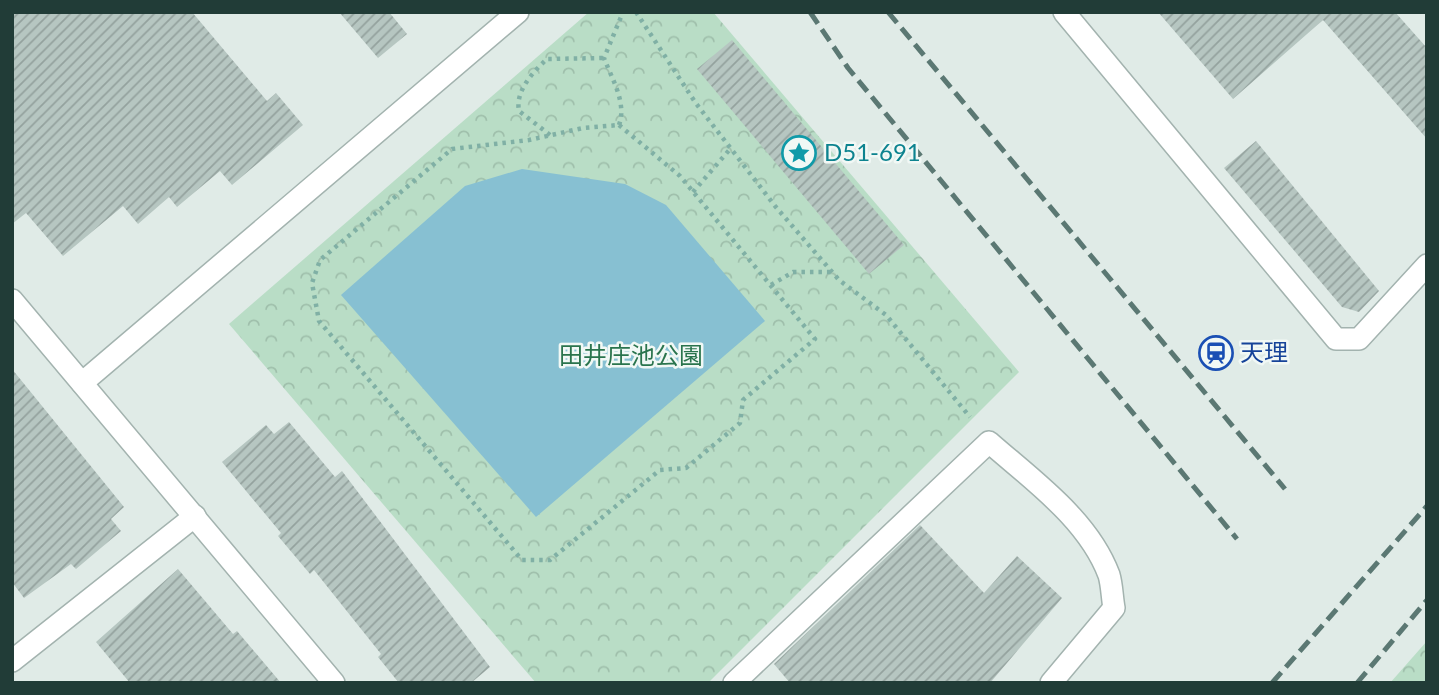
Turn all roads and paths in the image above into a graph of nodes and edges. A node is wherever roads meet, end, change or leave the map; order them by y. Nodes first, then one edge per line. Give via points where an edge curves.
1 (518, 12) edge
2 (624, 12) edge
3 (636, 12) edge
4 (1064, 12) edge
5 (604, 58) junction
6 (619, 125) junction
7 (550, 135) junction
8 (731, 148) junction
9 (693, 191) junction
10 (1427, 265) edge
11 (833, 272) junction
12 (771, 285) junction
13 (12, 300) edge
14 (82, 383) junction
15 (989, 442) junction
16 (195, 516) junction
17 (12, 661) edge
18 (334, 683) edge
19 (734, 683) edge
20 (1051, 683) edge

1 - 14 street
2 - 5 path
3 - 8 path
4 - 10 street via 1336,340 1359,339
5 - 6 path via 618,93
5 - 7 path via 547,59 531,74 517,102 519,111
6 - 7 path
6 - 9 path
7 - 12 path via 452,149 320,260 312,283 319,321 522,560 550,559 660,470 686,468 740,423 743,400 815,339
8 - 9 path
8 - 11 path
9 - 12 path
11 - 12 path via 793,272
11 - 15 path via 886,315
13 - 14 street
14 - 16 street
15 - 19 street
15 - 20 street via 1051,496 1091,539 1110,578 1114,608
16 - 17 street
16 - 18 street

